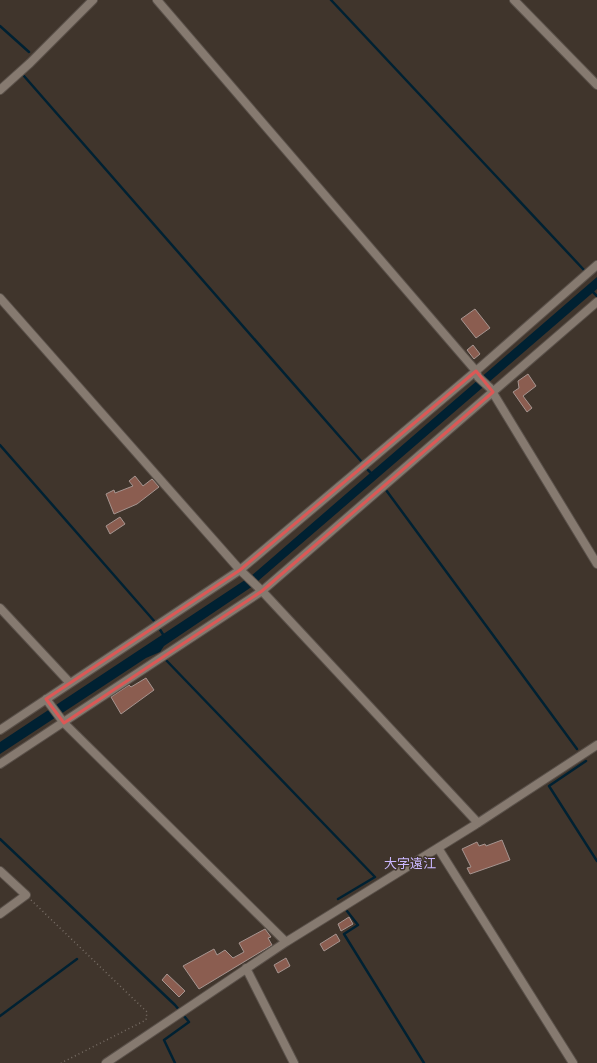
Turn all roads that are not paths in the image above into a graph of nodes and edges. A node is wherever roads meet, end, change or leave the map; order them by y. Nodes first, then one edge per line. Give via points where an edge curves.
1 (93, 0) edge
2 (157, 0) edge
3 (514, 0) edge
4 (597, 85) edge
5 (0, 90) edge
6 (597, 265) edge
7 (0, 298) edge
8 (597, 302) edge
9 (477, 374) junction
10 (492, 390) junction
11 (597, 564) edge
12 (240, 570) junction
13 (261, 589) junction
14 (0, 608) edge
15 (70, 683) junction
16 (48, 701) junction
17 (62, 720) junction
18 (0, 730) edge
19 (597, 745) edge
20 (0, 764) edge
21 (478, 823) junction
22 (438, 848) junction
23 (0, 871) edge
24 (0, 914) edge
25 (286, 942) junction
26 (246, 968) junction
27 (106, 1063) edge
28 (294, 1063) edge
29 (573, 1063) edge

1 - 5 street
2 - 9 street
3 - 4 street
6 - 9 street
7 - 12 street
8 - 10 street
9 - 10 street
9 - 12 street
10 - 11 street
10 - 13 street
12 - 13 street
12 - 15 street
13 - 17 street
13 - 21 street
14 - 15 street
15 - 16 street
16 - 17 street
16 - 18 street
17 - 20 street
17 - 25 street
19 - 21 street
21 - 22 street
22 - 25 street
22 - 29 street
23 - 24 street via 26,895
25 - 26 street
26 - 27 street
26 - 28 street

